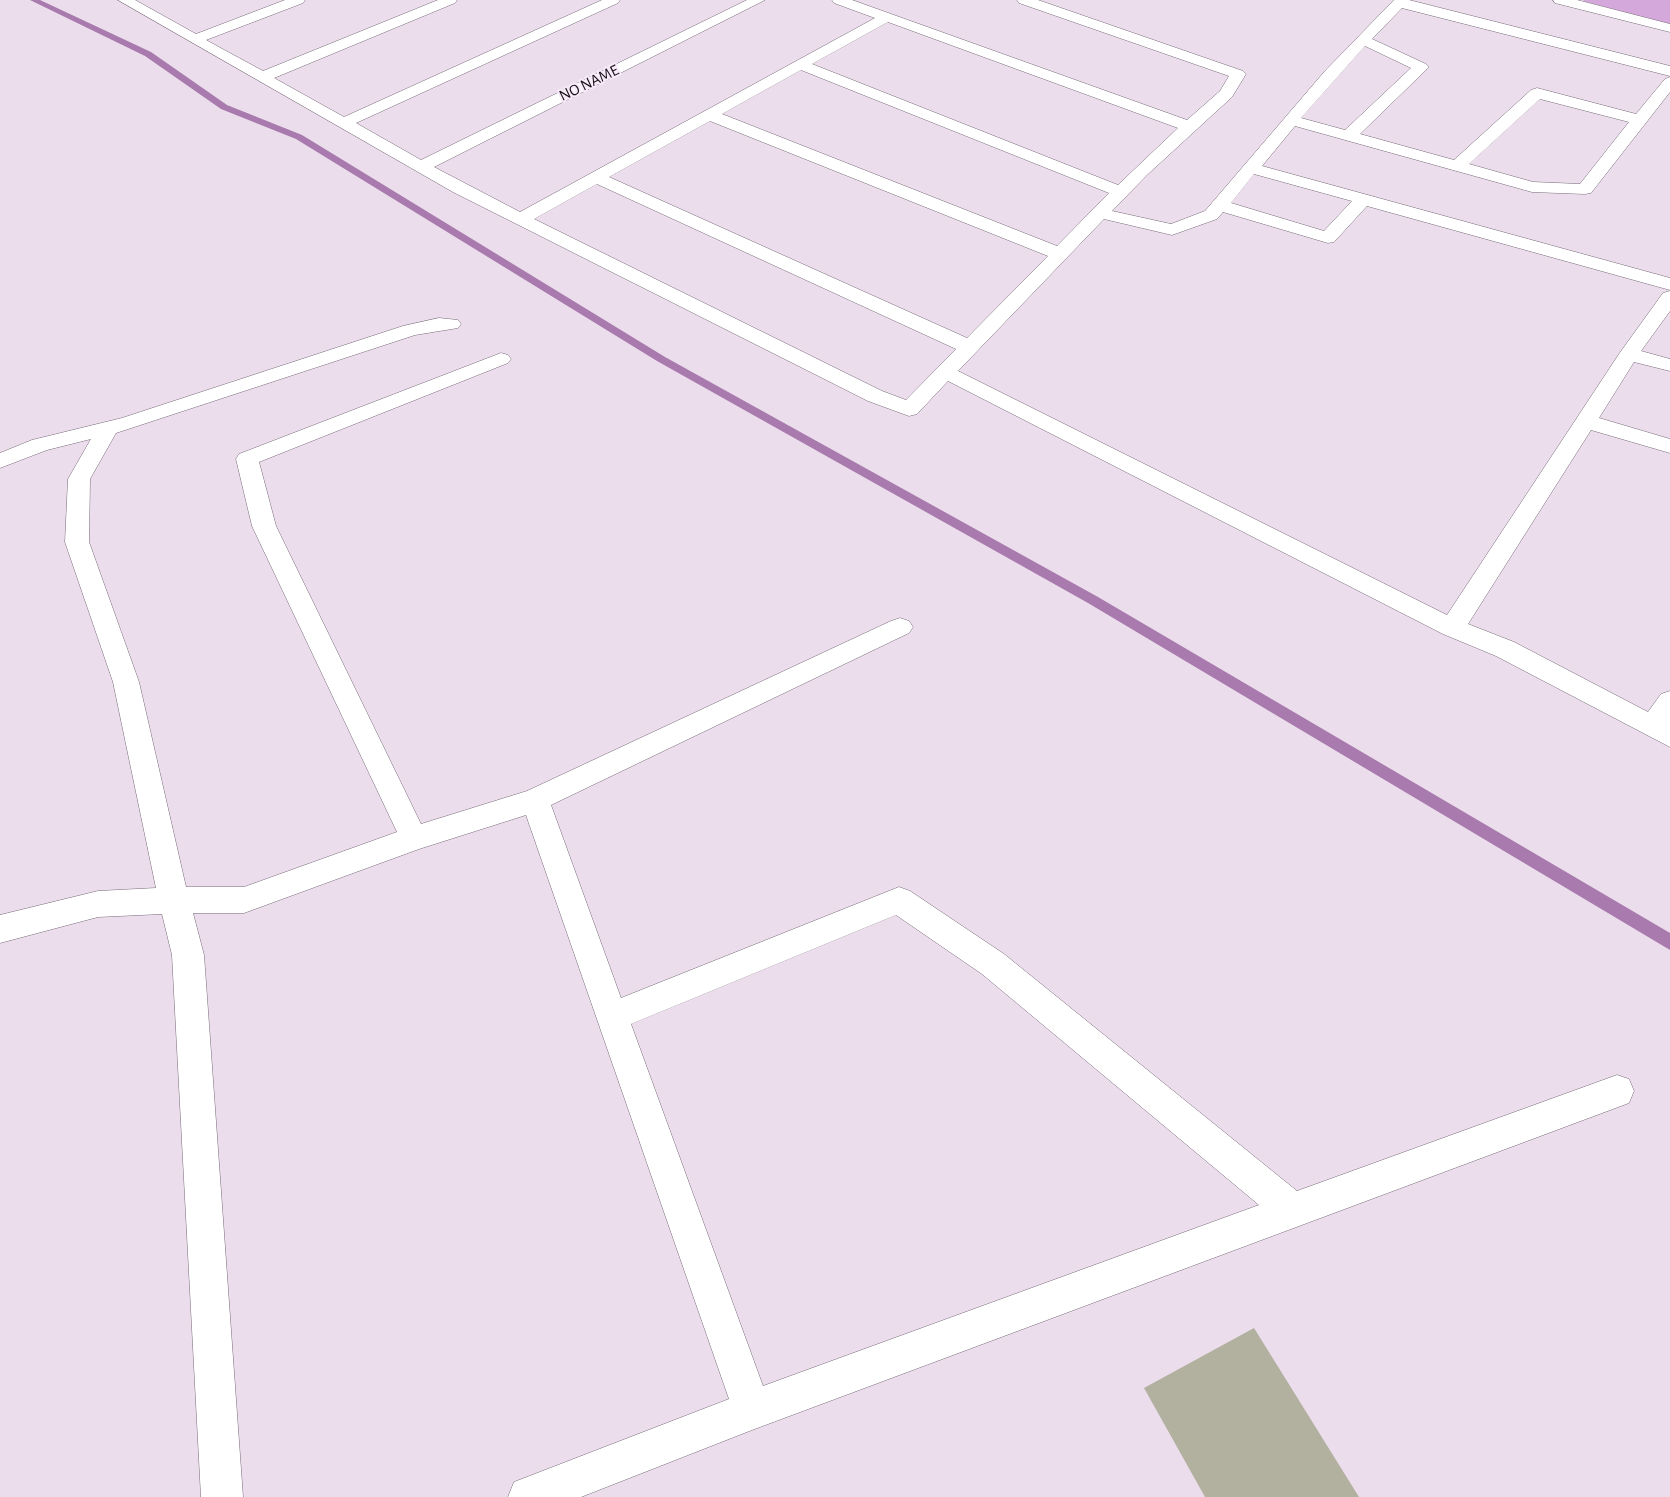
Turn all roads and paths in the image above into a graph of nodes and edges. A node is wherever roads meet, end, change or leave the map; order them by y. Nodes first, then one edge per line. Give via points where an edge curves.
1 (125, 0) edge
2 (298, 0) edge
3 (450, 0) edge
4 (613, 0) edge
5 (758, 0) edge
6 (839, 0) edge
7 (1024, 0) edge
8 (1401, 1) edge
9 (1568, 1) edge
10 (887, 17) junction
11 (1670, 28) edge
12 (195, 40) junction
13 (1364, 40) junction
14 (801, 65) junction
15 (1670, 71) edge
16 (262, 77) junction
17 (1670, 82) edge
18 (710, 114) junction
19 (1291, 120) junction
20 (1639, 120) junction
21 (342, 122) junction
22 (1190, 126) junction
23 (1348, 136) junction
24 (1457, 166) junction
25 (420, 167) junction
26 (1251, 168) junction
27 (596, 177) junction
28 (1120, 192) junction
29 (1364, 199) junction
30 (1219, 205) junction
31 (1100, 213) junction
32 (520, 219) junction
33 (1060, 254) junction
34 (1670, 284) edge
35 (1670, 297) edge
36 (450, 324) dead end
37 (969, 347) junction
38 (1629, 354) junction
39 (501, 359) dead end
40 (1670, 365) edge
41 (944, 372) junction
42 (1586, 421) junction
43 (108, 428) junction
44 (1670, 446) edge
45 (0, 461) edge
46 (900, 628) dead end
47 (1452, 628) junction
48 (1670, 701) edge
49 (1661, 731) edge
50 (535, 800) junction
51 (414, 838) junction
52 (174, 900) junction
53 (0, 929) edge
54 (612, 1017) junction
55 (1617, 1090) dead end
56 (1292, 1210) junction
57 (752, 1410) junction
58 (222, 1497) edge
59 (529, 1497) edge

1 - 12 street via 150,6
2 - 12 street
3 - 16 street
4 - 21 street
5 - 25 street, NO NAME
6 - 10 street
7 - 22 street via 1238,74 1226,94
8 - 13 street
8 - 15 street
9 - 11 street
10 - 14 street
10 - 22 street
12 - 16 street
13 - 19 street
13 - 23 street via 1421,67
14 - 18 street
14 - 28 street
16 - 21 street
17 - 20 street
18 - 27 street
18 - 33 street
19 - 23 street
19 - 26 street
20 - 24 street via 1537,93
20 - 24 street via 1585,189 1532,187
21 - 25 street
22 - 28 street
23 - 24 street
25 - 32 street
26 - 29 street
26 - 30 street
27 - 32 street
27 - 37 street
28 - 31 street
29 - 30 street via 1328,238
29 - 34 street
30 - 31 street via 1211,215 1172,230
31 - 33 street
32 - 41 street via 875,396 909,409
33 - 37 street
35 - 38 street
36 - 43 street via 410,330
37 - 41 street
38 - 40 street
38 - 42 street
39 - 51 street via 247,459 264,526
41 - 47 street
42 - 44 street
42 - 47 street
43 - 45 street via 40,445
43 - 52 street via 79,479 77,542 126,682
46 - 50 street
47 - 49 street via 1505,649
48 - 49 street
50 - 51 street
50 - 54 street
51 - 52 street via 244,900
52 - 53 street via 98,904
52 - 58 street via 188,955
54 - 56 street via 899,900 993,964
54 - 57 street
55 - 56 street
56 - 57 street
57 - 59 street

